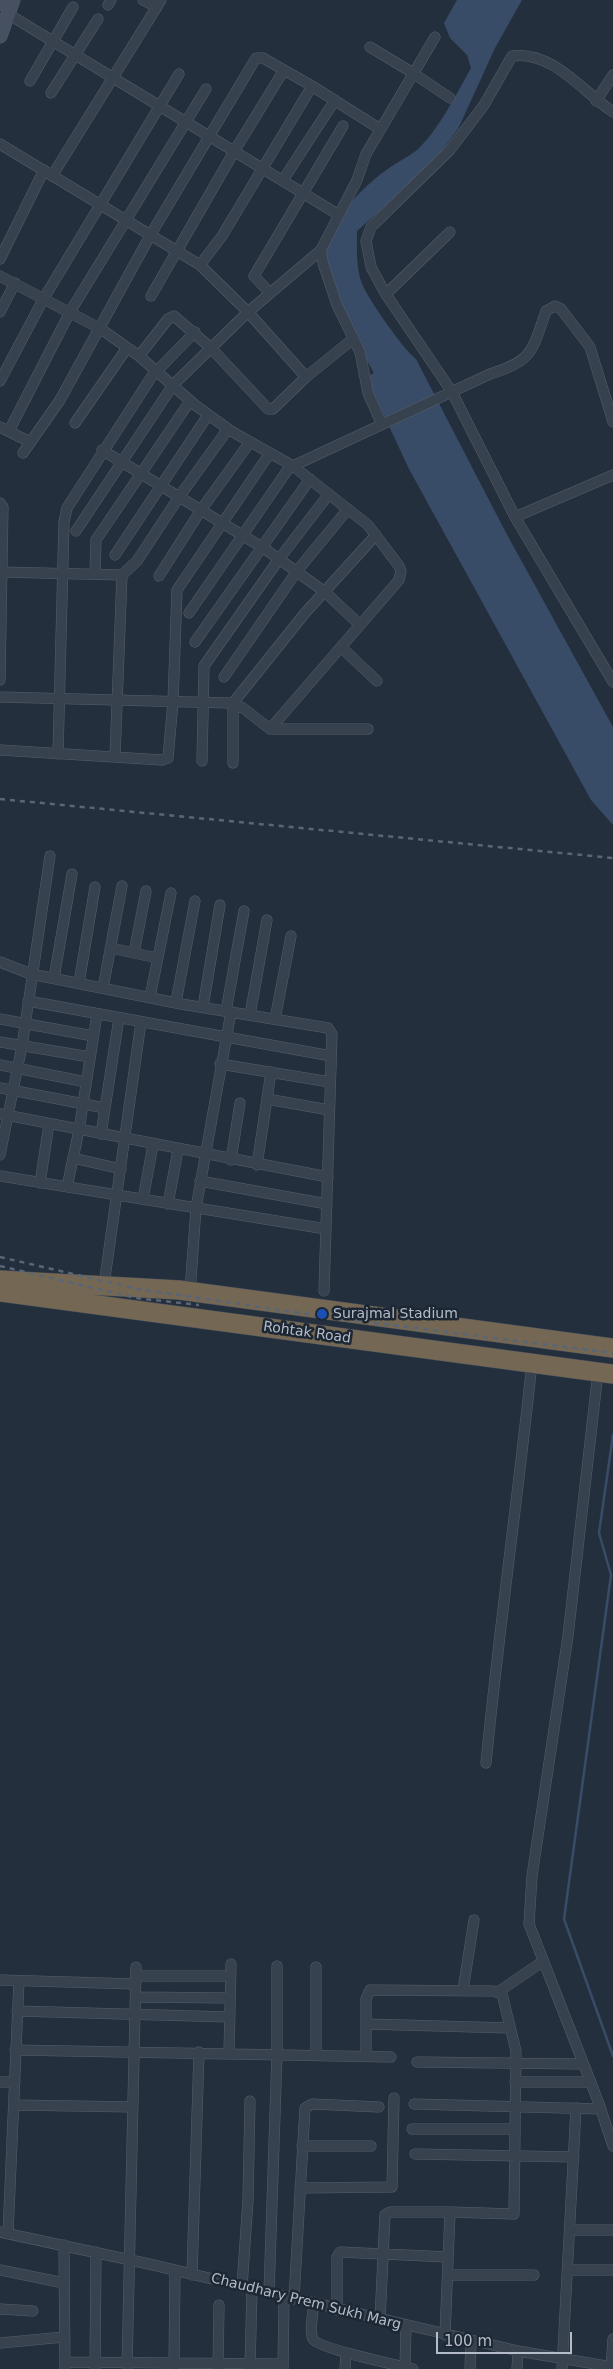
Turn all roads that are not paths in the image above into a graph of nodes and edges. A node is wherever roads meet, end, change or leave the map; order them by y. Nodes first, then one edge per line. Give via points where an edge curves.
1 (13, 0) edge
2 (142, 0) edge
3 (159, 4) edge
4 (3, 6) edge
5 (73, 7) dead end
6 (98, 19) dead end
7 (0, 36) edge
8 (435, 37) dead end
9 (54, 41) junction
10 (370, 47) dead end
11 (76, 54) junction
12 (284, 70) junction
13 (414, 73) junction
14 (179, 74) dead end
15 (613, 75) edge
16 (115, 78) junction
17 (30, 81) dead end
18 (312, 86) junction
19 (206, 89) dead end
20 (51, 93) dead end
21 (450, 98) dead end
22 (335, 100) junction
23 (596, 100) junction
24 (160, 105) junction
25 (613, 112) edge
26 (186, 121) junction
27 (344, 126) dead end
28 (380, 129) junction
29 (210, 135) junction
30 (0, 144) edge
31 (235, 150) junction
32 (262, 167) junction
33 (48, 173) junction
34 (283, 180) junction
35 (303, 192) junction
36 (100, 204) junction
37 (339, 215) junction
38 (126, 220) junction
39 (450, 232) dead end
40 (151, 234) junction
41 (178, 250) junction
42 (321, 250) junction
43 (0, 259) edge
44 (200, 265) junction
45 (0, 276) edge
46 (15, 283) junction
47 (270, 293) junction
48 (386, 294) junction
49 (150, 296) dead end
50 (44, 298) junction
51 (0, 312) edge
52 (70, 312) junction
53 (248, 312) junction
54 (98, 328) junction
55 (195, 332) junction
56 (354, 339) junction
57 (127, 348) junction
58 (211, 348) junction
59 (139, 356) junction
60 (156, 370) junction
61 (306, 377) junction
62 (0, 381) edge
63 (173, 385) junction
64 (451, 393) junction
65 (190, 401) junction
66 (208, 415) junction
67 (379, 422) junction
68 (613, 422) edge
69 (75, 423) dead end
70 (4, 429) edge
71 (228, 429) junction
72 (30, 442) junction
73 (250, 442) junction
74 (102, 450) junction
75 (23, 453) dead end
76 (270, 453) junction
77 (121, 461) junction
78 (292, 465) junction
79 (141, 474) junction
80 (613, 475) edge
81 (310, 479) junction
82 (160, 485) junction
83 (329, 494) junction
84 (179, 497) junction
85 (0, 502) edge
86 (348, 509) junction
87 (201, 510) junction
88 (515, 517) junction
89 (221, 522) junction
90 (76, 531) dead end
91 (242, 535) junction
92 (376, 535) junction
93 (261, 547) junction
94 (115, 555) dead end
95 (279, 559) junction
96 (297, 571) junction
97 (2, 572) edge
98 (62, 573) junction
99 (95, 574) junction
100 (122, 575) junction
101 (159, 576) dead end
102 (325, 592) junction
103 (189, 613) dead end
104 (360, 625) junction
105 (196, 642) dead end
106 (341, 647) junction
107 (224, 677) dead end
108 (0, 680) edge
109 (377, 681) dead end
110 (613, 682) edge
111 (0, 698) edge
112 (59, 699) junction
113 (116, 700) junction
114 (173, 702) junction
115 (203, 702) junction
116 (233, 703) junction
117 (270, 729) junction
118 (368, 729) dead end
119 (0, 750) edge
120 (58, 754) junction
121 (115, 757) junction
122 (202, 761) dead end
123 (233, 763) dead end
124 (50, 856) dead end
125 (72, 874) dead end
126 (122, 886) dead end
127 (95, 887) dead end
128 (146, 891) dead end
129 (170, 893) dead end
130 (195, 901) dead end
131 (220, 905) dead end
132 (244, 911) dead end
133 (267, 920) dead end
134 (291, 936) dead end
135 (111, 948) junction
136 (134, 953) junction
137 (158, 958) junction
138 (0, 962) edge
139 (32, 974) junction
140 (54, 978) junction
141 (79, 983) junction
142 (103, 988) junction
143 (150, 997) junction
144 (28, 1001) junction
145 (176, 1002) junction
146 (203, 1007) junction
147 (228, 1011) junction
148 (97, 1014) junction
149 (250, 1015) junction
150 (119, 1018) junction
151 (0, 1019) edge
152 (275, 1019) junction
153 (141, 1022) junction
154 (25, 1024) junction
155 (93, 1036) junction
156 (225, 1037) junction
157 (0, 1042) edge
158 (22, 1046) junction
159 (331, 1056) junction
160 (90, 1057) junction
161 (220, 1064) junction
162 (0, 1065) edge
163 (18, 1068) junction
164 (271, 1072) junction
165 (86, 1082) junction
166 (330, 1082) junction
167 (0, 1088) edge
168 (14, 1090) junction
169 (267, 1099) junction
170 (240, 1103) dead end
171 (82, 1104) junction
172 (105, 1108) junction
173 (329, 1110) junction
174 (4, 1115) edge
175 (49, 1124) junction
176 (79, 1130) junction
177 (101, 1134) junction
178 (2, 1135) edge
179 (126, 1139) junction
180 (153, 1145) junction
181 (178, 1150) junction
182 (0, 1155) edge
183 (205, 1155) junction
184 (73, 1158) junction
185 (231, 1160) junction
186 (257, 1164) junction
187 (121, 1169) junction
188 (0, 1176) edge
189 (328, 1177) junction
190 (200, 1181) junction
191 (40, 1183) junction
192 (67, 1187) junction
193 (116, 1195) junction
194 (142, 1200) junction
195 (168, 1204) junction
196 (327, 1204) junction
197 (196, 1208) junction
198 (326, 1229) junction
199 (0, 1280) edge
200 (104, 1285) junction
201 (324, 1290) dead end
202 (0, 1292) edge
203 (190, 1292) junction
204 (611, 1348) edge
205 (532, 1363) junction
206 (606, 1373) edge
207 (486, 1763) dead end
208 (474, 1920) dead end
209 (542, 1962) junction
210 (231, 1964) dead end
211 (277, 1966) dead end
212 (316, 1967) dead end
213 (136, 1975) junction
214 (230, 1976) junction
215 (0, 1980) edge
216 (19, 1981) junction
217 (463, 1990) junction
218 (498, 1992) junction
219 (136, 1996) junction
220 (230, 1998) junction
221 (17, 2011) junction
222 (136, 2016) junction
223 (230, 2017) junction
224 (366, 2024) junction
225 (510, 2028) junction
226 (15, 2050) junction
227 (135, 2051) junction
228 (199, 2052) junction
229 (229, 2053) junction
230 (277, 2054) junction
231 (316, 2055) junction
232 (366, 2056) junction
233 (390, 2057) dead end
234 (418, 2062) dead end
235 (516, 2063) junction
236 (583, 2064) junction
237 (0, 2082) edge
238 (15, 2082) junction
239 (515, 2082) junction
240 (591, 2082) junction
241 (394, 2098) dead end
242 (250, 2101) dead end
243 (414, 2104) dead end
244 (15, 2105) junction
245 (133, 2106) junction
246 (380, 2107) dead end
247 (514, 2107) junction
248 (576, 2108) junction
249 (601, 2109) junction
250 (412, 2129) dead end
251 (515, 2129) junction
252 (302, 2146) junction
253 (371, 2146) dead end
254 (613, 2146) edge
255 (415, 2154) dead end
256 (515, 2155) junction
257 (574, 2157) junction
258 (300, 2188) junction
259 (450, 2212) junction
260 (570, 2230) junction
261 (613, 2230) edge
262 (4, 2233) edge
263 (64, 2245) junction
264 (96, 2252) junction
265 (383, 2253) junction
266 (448, 2257) junction
267 (130, 2260) junction
268 (0, 2270) edge
269 (568, 2270) junction
270 (613, 2270) edge
271 (175, 2271) junction
272 (192, 2275) junction
273 (448, 2275) junction
274 (534, 2275) dead end
275 (64, 2283) junction
276 (247, 2288) junction
277 (269, 2293) junction
278 (284, 2297) junction
279 (294, 2299) junction
280 (314, 2304) junction
281 (219, 2305) dead end
282 (0, 2309) edge
283 (337, 2310) junction
284 (33, 2311) dead end
285 (380, 2320) junction
286 (406, 2326) junction
287 (445, 2335) junction
288 (64, 2337) junction
289 (613, 2339) edge
290 (471, 2341) junction
291 (0, 2343) edge
292 (518, 2351) junction
293 (346, 2352) junction
294 (562, 2358) junction
295 (374, 2364) edge
296 (65, 2365) edge
297 (95, 2365) edge
298 (127, 2366) edge
299 (174, 2366) edge
300 (218, 2366) edge
301 (250, 2366) edge
302 (283, 2366) edge
303 (612, 2367) edge
304 (407, 2368) edge
305 (345, 2369) edge
306 (470, 2369) edge
307 (517, 2369) edge
308 (562, 2369) edge

1 - 4 street
2 - 3 street
3 - 16 street
4 - 7 street
4 - 9 street
5 - 9 street
6 - 11 street
8 - 13 street
9 - 11 street
9 - 17 street
10 - 13 street
11 - 16 street
11 - 20 street
12 - 18 street
12 - 29 street via 263,58 256,58
12 - 31 street
13 - 21 street
13 - 28 street
14 - 24 street
15 - 23 street
16 - 24 street
16 - 33 street
18 - 22 street
18 - 32 street
19 - 26 street
22 - 28 street
22 - 34 street
23 - 25 street
23 - 48 street via 556,66 519,55 509,58 484,105 450,150 367,233 367,255
24 - 26 street
24 - 36 street
26 - 29 street
26 - 38 street
27 - 35 street
28 - 37 street
29 - 31 street
29 - 40 street
30 - 33 street
31 - 32 street
31 - 41 street
32 - 34 street
32 - 44 street via 222,236
33 - 36 street
33 - 43 street
34 - 35 street
35 - 37 street
35 - 47 street via 254,276
36 - 38 street
36 - 50 street
37 - 42 street
38 - 40 street
38 - 52 street
39 - 48 street
40 - 41 street
40 - 54 street
41 - 44 street
41 - 49 street
42 - 47 street
42 - 56 street via 334,296
44 - 53 street
45 - 46 street
46 - 50 street
46 - 51 street
47 - 53 street
48 - 64 street
50 - 52 street
50 - 62 street
52 - 54 street
52 - 70 street
53 - 58 street
53 - 61 street
54 - 57 street
54 - 72 street via 60,400
55 - 58 street
55 - 59 street via 179,319 170,317
55 - 60 street
56 - 61 street
56 - 67 street
57 - 59 street
57 - 69 street
58 - 61 street via 270,409
58 - 63 street
59 - 60 street
60 - 63 street
60 - 74 street
63 - 65 street
63 - 77 street
64 - 67 street
64 - 68 street via 522,362 531,350 546,312 555,306 590,348
64 - 88 street
65 - 66 street
65 - 79 street
66 - 71 street
66 - 82 street
67 - 78 street
70 - 72 street
71 - 73 street
71 - 84 street
72 - 75 street
73 - 76 street
73 - 87 street
74 - 77 street
74 - 98 street via 67,508
76 - 78 street
76 - 89 street
77 - 79 street
77 - 90 street
78 - 81 street
78 - 91 street
79 - 82 street
79 - 99 street via 96,540
80 - 88 street
81 - 83 street
81 - 93 street
82 - 84 street
82 - 94 street
83 - 86 street
83 - 95 street
84 - 87 street
84 - 100 street via 137,561
85 - 97 street via 3,507
86 - 92 street
86 - 96 street
87 - 89 street
87 - 101 street
88 - 110 street
89 - 91 street
89 - 114 street via 178,590
91 - 93 street
91 - 103 street
92 - 102 street
92 - 104 street via 400,566 401,576
93 - 95 street
93 - 105 street
95 - 96 street
95 - 115 street via 206,662
96 - 102 street
96 - 107 street
97 - 98 street
97 - 108 street
98 - 99 street
98 - 112 street
99 - 100 street
100 - 113 street
102 - 104 street
102 - 116 street
104 - 106 street
106 - 109 street
106 - 117 street
111 - 112 street
112 - 113 street
112 - 120 street
113 - 114 street
113 - 121 street
114 - 115 street
114 - 121 street via 168,758
115 - 116 street
115 - 122 street
116 - 117 street
116 - 123 street
117 - 118 street
119 - 120 street
120 - 121 street
124 - 139 street
125 - 140 street
126 - 135 street
127 - 141 street
128 - 136 street
129 - 137 street
130 - 145 street
131 - 146 street
132 - 147 street
133 - 149 street
134 - 152 street
135 - 136 street
135 - 142 street
136 - 137 street
137 - 143 street
138 - 139 street
139 - 140 street
139 - 144 street
140 - 141 street
141 - 142 street
142 - 143 street
143 - 145 street
144 - 148 street
144 - 154 street
145 - 146 street
146 - 147 street
147 - 149 street
147 - 156 street
148 - 150 street
148 - 155 street
149 - 152 street
150 - 153 street
150 - 172 street
151 - 154 street
152 - 159 street via 328,1028 332,1034
153 - 156 street
153 - 179 street
154 - 155 street
154 - 158 street
155 - 160 street
156 - 159 street
156 - 161 street
157 - 158 street
158 - 160 street
158 - 163 street
159 - 166 street
160 - 165 street
161 - 164 street
161 - 183 street
162 - 163 street
163 - 165 street
163 - 168 street
164 - 166 street
164 - 169 street
165 - 171 street
166 - 173 street
167 - 168 street
168 - 171 street
168 - 174 street
169 - 173 street
169 - 186 street
170 - 185 street
171 - 172 street
171 - 176 street
172 - 177 street
173 - 189 street
174 - 175 street
174 - 178 street
175 - 176 street
175 - 191 street
176 - 177 street
176 - 184 street
177 - 179 street
178 - 182 street
179 - 180 street
179 - 187 street
180 - 181 street
180 - 194 street
181 - 183 street
181 - 195 street
183 - 185 street
183 - 190 street
184 - 187 street
184 - 192 street
185 - 186 street
186 - 189 street
187 - 193 street
188 - 191 street
189 - 196 street
190 - 196 street
190 - 197 street
191 - 192 street
192 - 193 street
193 - 194 street
193 - 200 street
194 - 195 street
195 - 197 street
196 - 198 street
197 - 198 street
197 - 203 street
198 - 201 street
199 - 200 highway, Rohtak Road
200 - 203 highway, Rohtak Road
202 - 205 highway, Rohtak Road
203 - 204 highway, Rohtak Road
205 - 206 highway, Rohtak Road
205 - 207 street via 497,1645
206 - 209 street via 528,1906 528,1924
208 - 217 street
209 - 218 street
209 - 236 street
210 - 214 street
211 - 230 street
212 - 231 street
213 - 214 street
213 - 216 street
213 - 219 street
214 - 220 street
215 - 216 street
216 - 221 street
217 - 218 street
217 - 224 street via 370,1990 366,1999
218 - 225 street via 502,1994
219 - 220 street
219 - 222 street
220 - 223 street
221 - 222 street
221 - 226 street
222 - 223 street
222 - 227 street
223 - 229 street
224 - 225 street
224 - 232 street
225 - 235 street
226 - 227 street
226 - 238 street
227 - 228 street
227 - 245 street
228 - 229 street
228 - 272 street
229 - 230 street
230 - 231 street
230 - 277 street
231 - 232 street
232 - 233 street
234 - 235 street
235 - 236 street
235 - 239 street
236 - 240 street
237 - 238 street
238 - 244 street
239 - 240 street
239 - 247 street
240 - 249 street
241 - 258 street via 392,2187
242 - 276 street
243 - 247 street
244 - 245 street
244 - 262 street
245 - 267 street
246 - 252 street via 308,2105 304,2112
247 - 248 street
247 - 251 street
248 - 249 street
248 - 257 street
249 - 254 street
250 - 251 street
251 - 256 street
252 - 253 street
252 - 258 street
255 - 256 street
256 - 257 street
256 - 259 street via 514,2214
257 - 260 street
258 - 279 street
259 - 265 street via 387,2213
259 - 266 street
260 - 261 street
260 - 269 street
262 - 263 street, Chaudhary Prem Sukh Marg
263 - 264 street, Chaudhary Prem Sukh Marg
263 - 275 street
264 - 267 street, Chaudhary Prem Sukh Marg
264 - 297 street
265 - 266 street
265 - 283 street via 338,2254
265 - 285 street
266 - 273 street
267 - 271 street, Chaudhary Prem Sukh Marg
267 - 298 street
268 - 275 street
269 - 270 street
269 - 294 street
271 - 272 street, Chaudhary Prem Sukh Marg
271 - 299 street
272 - 276 street, Chaudhary Prem Sukh Marg
273 - 274 street
273 - 287 street
275 - 288 street
276 - 277 street, Chaudhary Prem Sukh Marg
276 - 301 street
277 - 278 street, Chaudhary Prem Sukh Marg
278 - 279 street, Chaudhary Prem Sukh Marg
278 - 302 street
279 - 280 street, Chaudhary Prem Sukh Marg
280 - 283 street, Chaudhary Prem Sukh Marg
280 - 293 street via 313,2339
281 - 300 street
282 - 284 street
283 - 285 street, Chaudhary Prem Sukh Marg
285 - 286 street, Chaudhary Prem Sukh Marg
286 - 287 street, Chaudhary Prem Sukh Marg
286 - 304 street
287 - 290 street, Chaudhary Prem Sukh Marg
288 - 291 street
288 - 296 street
289 - 303 street
290 - 292 street, Chaudhary Prem Sukh Marg
290 - 306 street
292 - 294 street, Chaudhary Prem Sukh Marg
292 - 307 street
293 - 295 street
293 - 305 street
294 - 303 street, Chaudhary Prem Sukh Marg
294 - 308 street
295 - 304 street
296 - 297 street
297 - 298 street
298 - 299 street
299 - 300 street
300 - 301 street
301 - 302 street

